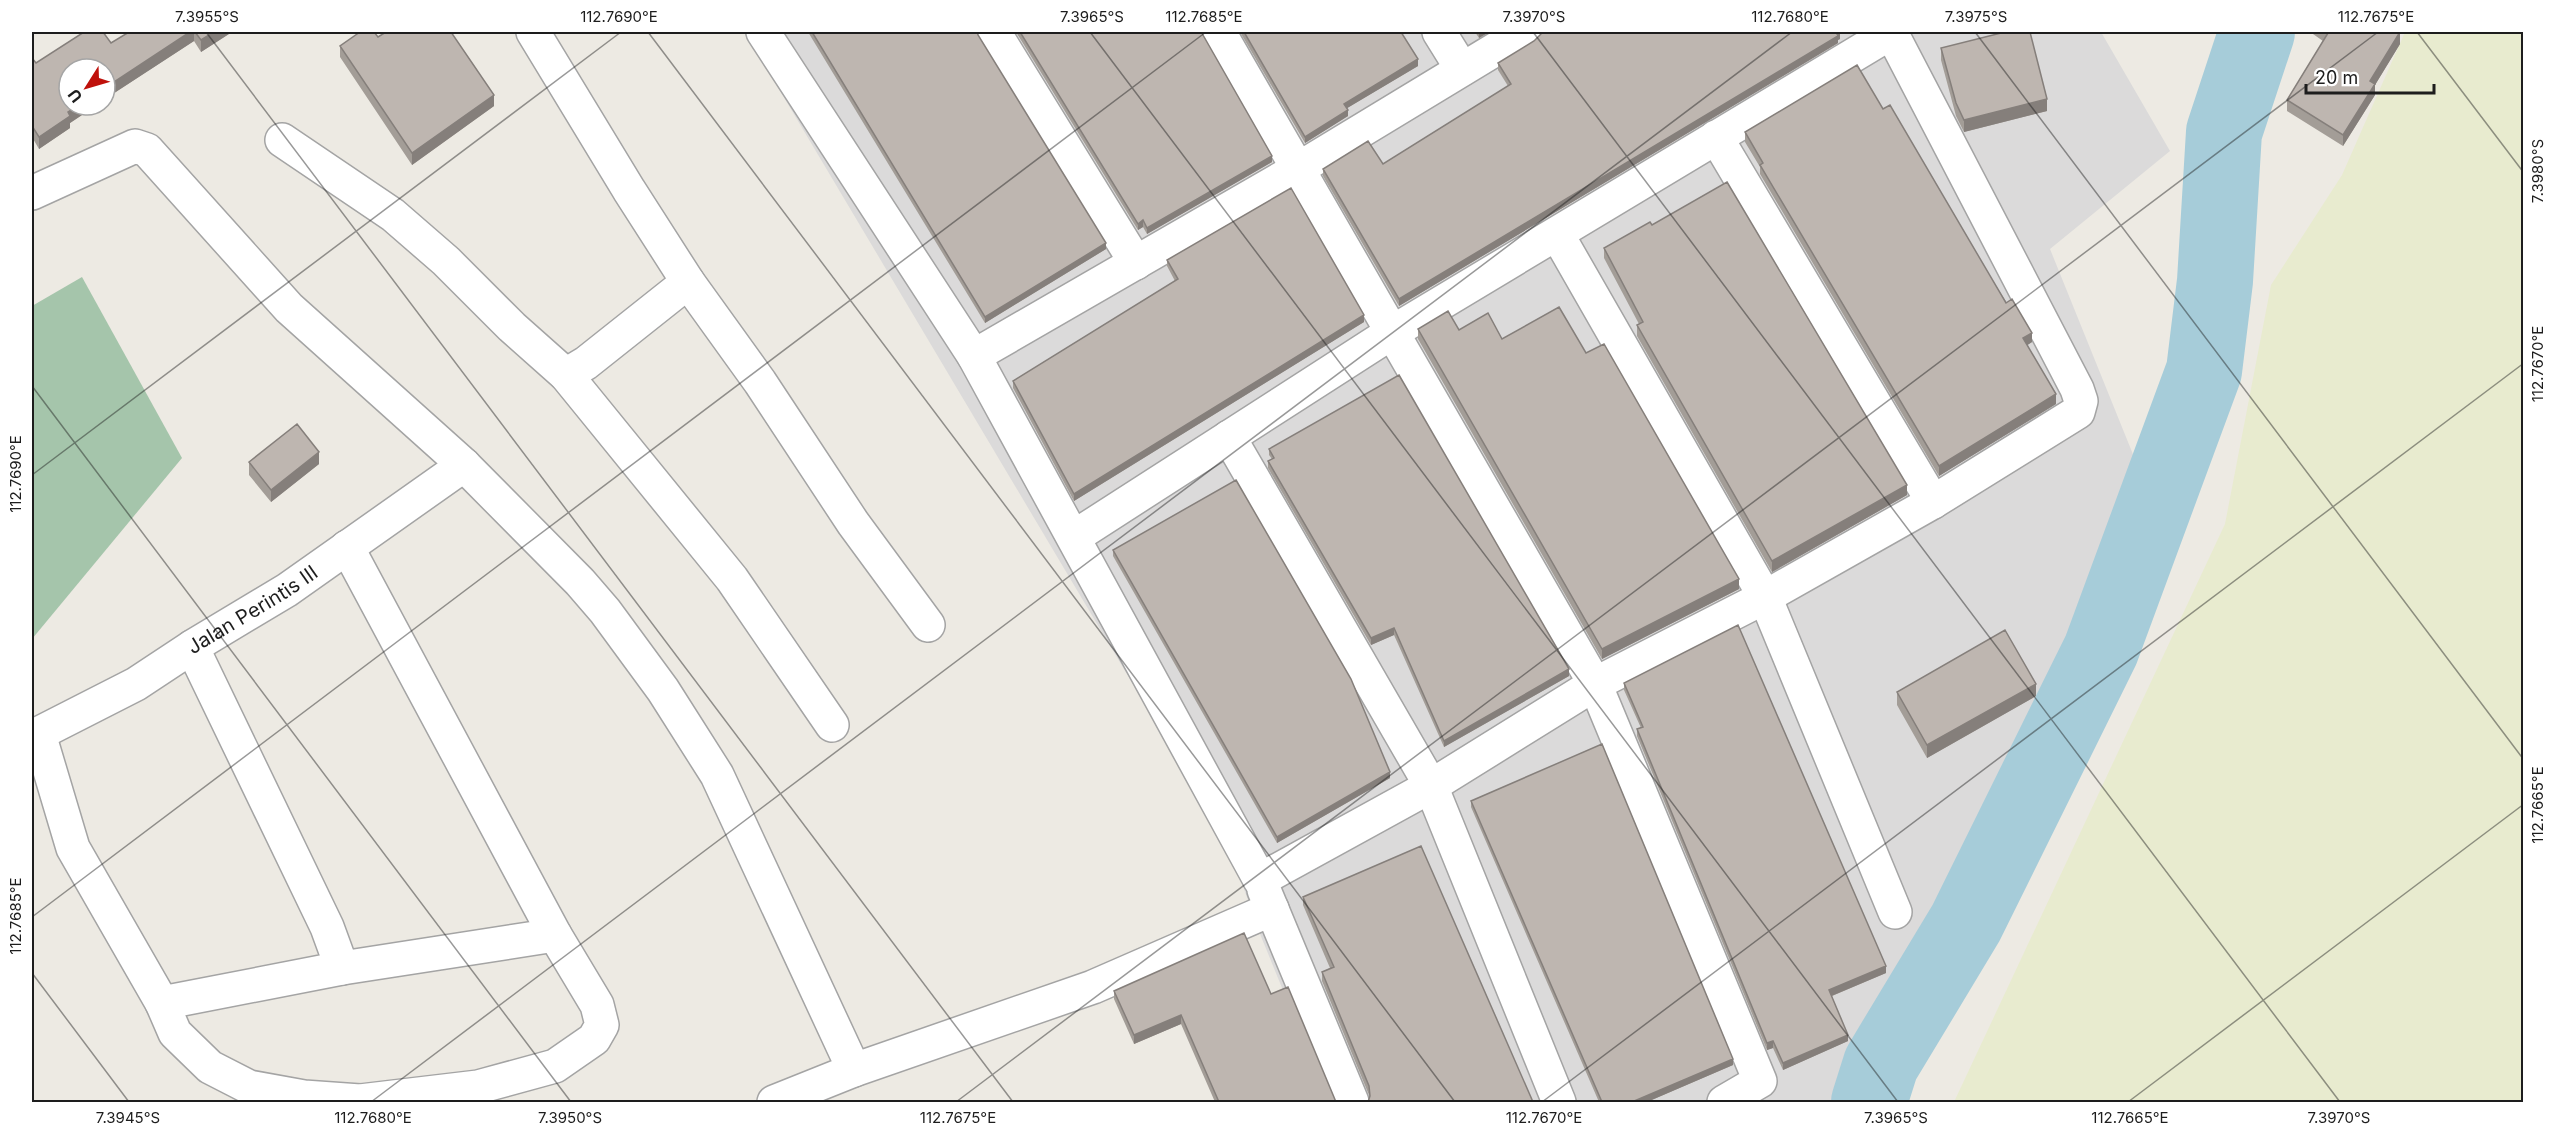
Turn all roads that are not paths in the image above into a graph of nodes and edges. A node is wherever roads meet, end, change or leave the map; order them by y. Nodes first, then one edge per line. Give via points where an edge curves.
1 (533, 32) edge
2 (763, 32) edge
3 (994, 32) edge
4 (1219, 32) edge
5 (1439, 32) edge
6 (1524, 32) edge
7 (1891, 32) edge
8 (1462, 69) junction
9 (1716, 137) junction
10 (282, 140) dead end
11 (1298, 169) junction
12 (32, 193) edge
13 (1557, 234) junction
14 (1136, 263) junction
15 (688, 282) junction
16 (1391, 333) junction
17 (974, 356) junction
18 (566, 375) junction
19 (1229, 437) junction
20 (464, 465) junction
21 (1933, 502) junction
22 (1074, 537) junction
23 (347, 547) junction
24 (1765, 597) junction
25 (928, 625) dead end
26 (192, 647) junction
27 (1595, 684) junction
28 (832, 725) dead end
29 (35, 736) edge
30 (1431, 786) junction
31 (1266, 894) junction
32 (1895, 912) dead end
33 (555, 935) junction
34 (342, 968) junction
35 (162, 1003) junction
36 (854, 1070) junction
37 (1765, 1092) edge
38 (779, 1102) edge
39 (1352, 1102) edge
40 (1559, 1102) edge
41 (1724, 1102) edge

1 - 15 street
2 - 17 street
3 - 14 street
4 - 11 street
5 - 8 street
6 - 8 street
7 - 9 street
7 - 21 street via 2081,402 2078,412
8 - 11 street
9 - 13 street
9 - 21 street
10 - 18 street via 393,215
11 - 14 street
11 - 16 street
12 - 20 street via 135,146 147,150 289,308
13 - 16 street
13 - 24 street
14 - 17 street
15 - 18 street
15 - 25 street
16 - 19 street
16 - 27 street
17 - 22 street
18 - 28 street via 732,579
19 - 22 street
19 - 30 street
20 - 23 street, Jalan Perintis III
20 - 36 street via 580,582 663,690 717,775
21 - 24 street
22 - 31 street
23 - 26 street, Jalan Perintis III via 287,590
23 - 33 street
24 - 27 street
24 - 32 street
26 - 29 street, Jalan Perintis III via 136,684
26 - 34 street via 327,927
27 - 30 street
27 - 37 street
29 - 35 street via 74,848
30 - 31 street
30 - 40 street
31 - 36 street via 1093,987
31 - 39 street
33 - 34 street
33 - 35 street via 597,1005 602,1025 594,1039 555,1066 478,1087 360,1101 304,1097 249,1087 210,1067 175,1033
34 - 35 street
36 - 38 street
37 - 41 street

